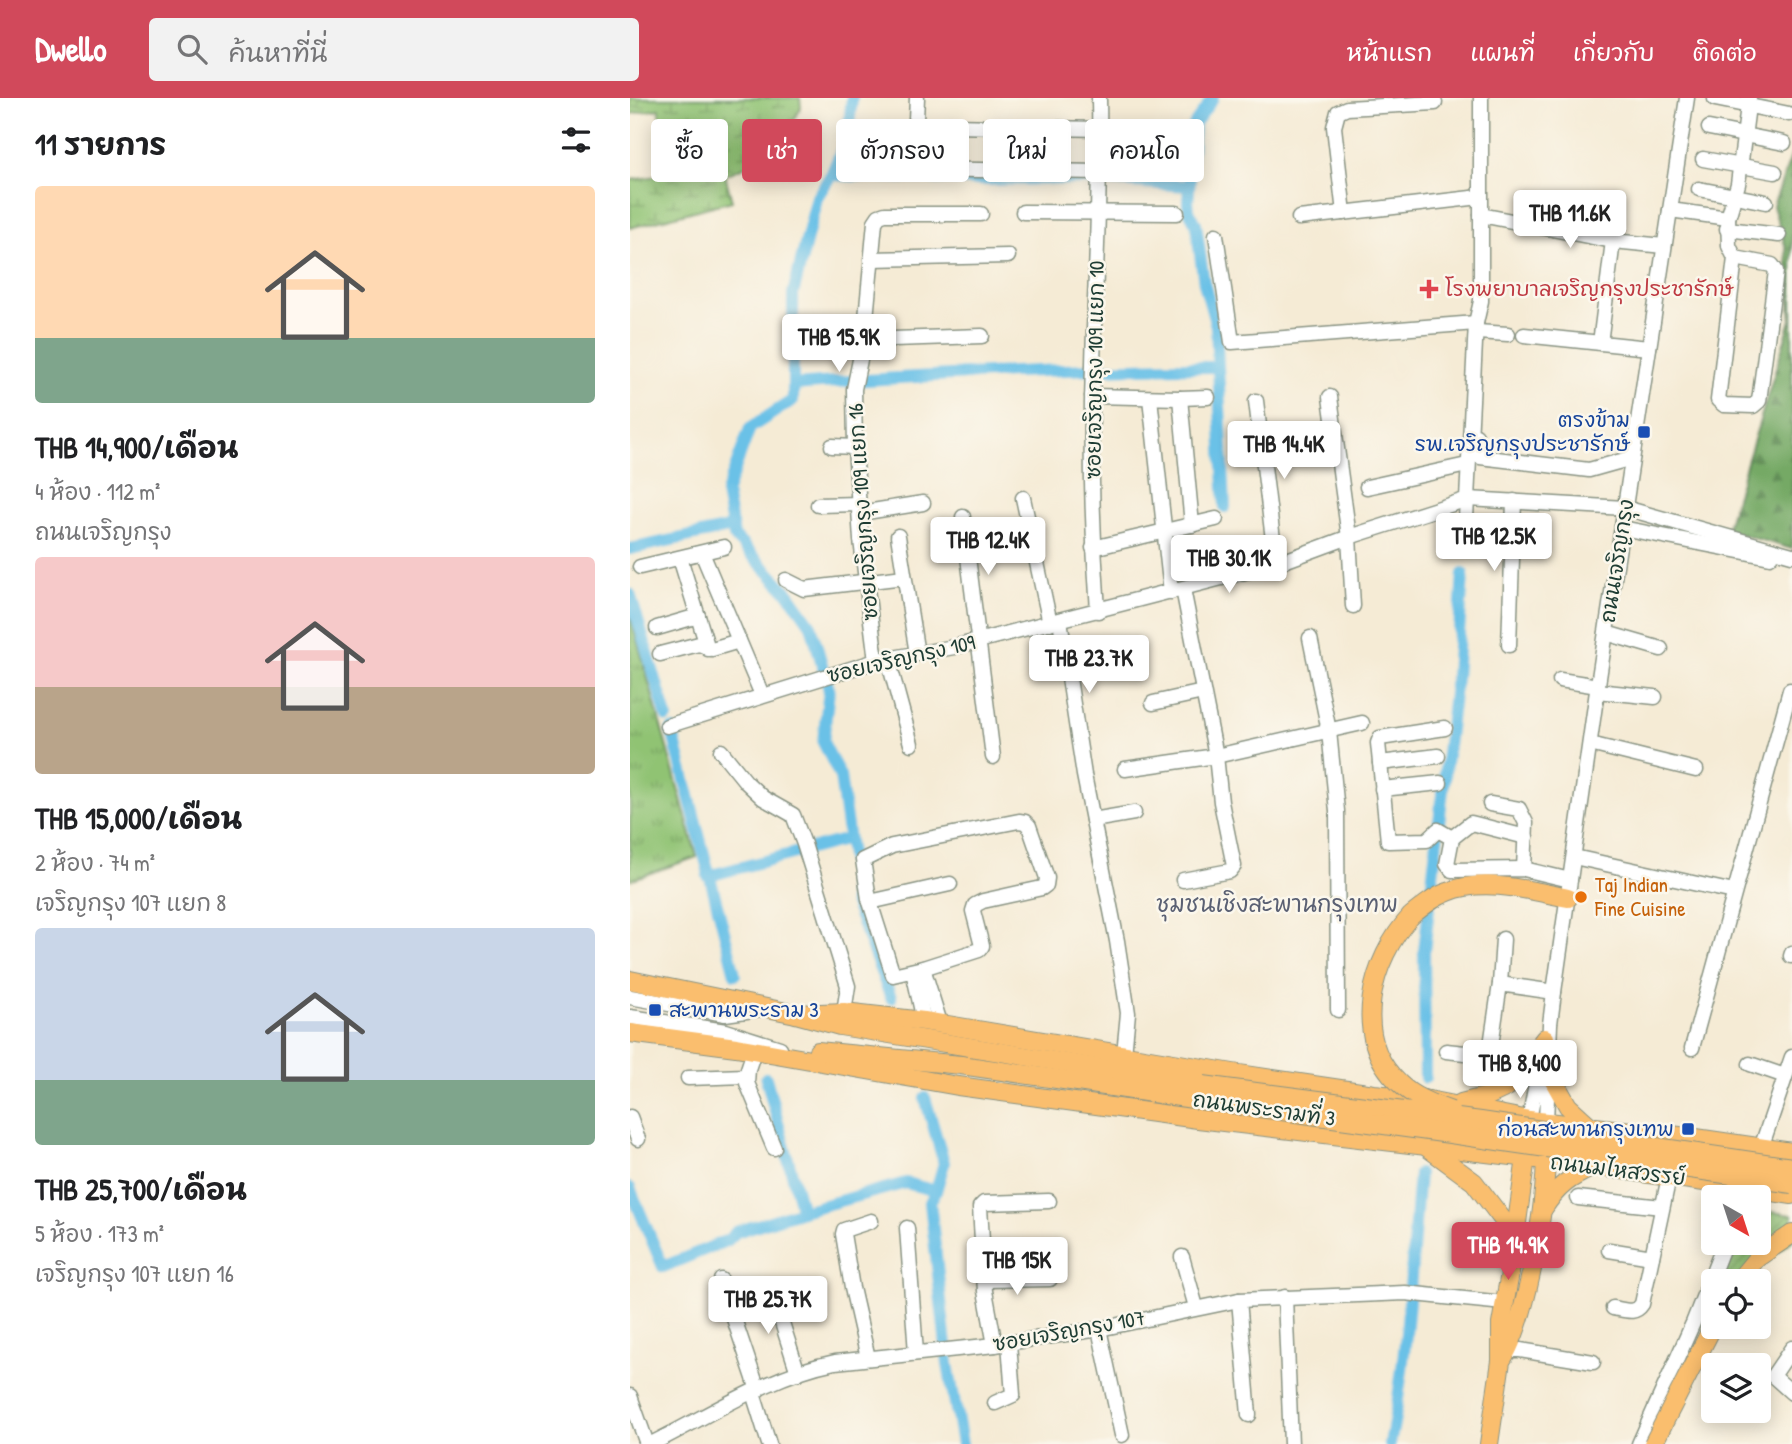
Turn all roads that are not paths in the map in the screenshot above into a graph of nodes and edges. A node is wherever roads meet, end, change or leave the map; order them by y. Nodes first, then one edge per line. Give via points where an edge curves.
1 (918, 98) edge
2 (1099, 98) edge
3 (1481, 98) edge
4 (1687, 98) edge
5 (1715, 99) edge
6 (1748, 102) edge
7 (1435, 103) dead end
8 (1789, 114) dead end
9 (1100, 119) edge
10 (969, 126) edge
11 (1709, 128) dead end
12 (1085, 129) edge
13 (1744, 135) junction
14 (1784, 143) dead end
15 (1703, 159) dead end
16 (1741, 165) junction
17 (1775, 172) dead end
18 (1085, 177) edge
19 (1100, 182) edge
20 (1699, 189) dead end
21 (1480, 197) junction
22 (1735, 197) junction
23 (1766, 202) dead end
24 (1670, 210) junction
25 (1099, 211) junction
26 (1023, 212) dead end
27 (1177, 213) dead end
28 (1344, 213) junction
29 (981, 214) dead end
30 (1481, 215) junction
31 (1299, 218) dead end
32 (1728, 224) junction
33 (1216, 235) dead end
34 (1779, 235) dead end
35 (1614, 241) junction
36 (1664, 246) junction
37 (1008, 256) dead end
38 (1735, 258) junction
39 (871, 259) junction
40 (1480, 329) junction
41 (1508, 334) dead end
42 (1524, 335) dead end
43 (982, 336) dead end
44 (864, 340) junction
45 (1600, 343) junction
46 (1649, 348) junction
47 (1093, 396) junction
48 (1208, 397) dead end
49 (1331, 397) dead end
50 (1150, 398) junction
51 (1180, 398) junction
52 (1256, 401) dead end
53 (832, 446) dead end
54 (855, 447) junction
55 (1632, 458) junction
56 (1467, 466) junction
57 (1367, 487) dead end
58 (1023, 498) dead end
59 (1468, 499) junction
60 (1514, 501) junction
61 (923, 503) dead end
62 (818, 505) dead end
63 (859, 508) junction
64 (1625, 508) junction
65 (963, 517) dead end
66 (1216, 519) dead end
67 (1192, 525) junction
68 (1622, 527) junction
69 (1163, 531) junction
70 (898, 536) dead end
71 (1349, 537) junction
72 (1465, 538) dead end
73 (1728, 541) junction
74 (724, 547) dead end
75 (1093, 548) junction
76 (702, 553) junction
77 (1792, 555) edge
78 (680, 558) junction
79 (1792, 562) edge
80 (1276, 565) junction
81 (640, 567) dead end
82 (904, 577) junction
83 (786, 580) dead end
84 (866, 582) junction
85 (1177, 591) junction
86 (1353, 606) dead end
87 (1098, 611) junction
88 (698, 616) junction
89 (1055, 622) junction
90 (657, 628) dead end
91 (1606, 633) junction
92 (1310, 638) dead end
93 (739, 640) junction
94 (978, 641) junction
95 (1509, 645) dead end
96 (708, 649) junction
97 (1661, 649) dead end
98 (660, 654) dead end
99 (916, 654) junction
100 (882, 660) junction
101 (1560, 680) dead end
102 (1597, 688) junction
103 (1790, 690) dead end
104 (1203, 692) junction
105 (762, 695) junction
106 (1655, 697) dead end
107 (1153, 703) dead end
108 (1362, 723) dead end
109 (667, 726) dead end
110 (1445, 728) dead end
111 (1329, 731) junction
112 (912, 744) dead end
113 (1590, 744) junction
114 (721, 751) dead end
115 (1216, 756) junction
116 (1438, 756) dead end
117 (993, 757) dead end
118 (1380, 763) junction
119 (1125, 769) dead end
120 (1696, 770) dead end
121 (1440, 783) dead end
122 (1382, 789) junction
123 (1490, 804) dead end
124 (1134, 813) dead end
125 (1093, 820) junction
126 (1526, 837) junction
127 (1452, 838) junction
128 (1574, 857) junction
129 (1524, 869) junction
130 (1183, 880) dead end
131 (950, 884) dead end
132 (1569, 889) junction
133 (1734, 892) junction
134 (870, 902) junction
135 (1503, 939) dead end
136 (918, 970) junction
137 (630, 980) edge
138 (1500, 984) junction
139 (1554, 992) junction
140 (630, 996) edge
141 (763, 1008) junction
142 (1338, 1010) dead end
143 (844, 1012) junction
144 (796, 1014) junction
145 (630, 1017) edge
146 (932, 1022) junction
147 (1548, 1031) junction
148 (630, 1033) edge
149 (736, 1047) junction
150 (780, 1048) junction
151 (1692, 1048) dead end
152 (754, 1051) junction
153 (1446, 1051) dead end
154 (1124, 1054) junction
155 (1792, 1057) edge
156 (1749, 1064) dead end
157 (1550, 1074) junction
158 (746, 1076) junction
159 (1786, 1076) junction
160 (688, 1077) dead end
161 (1201, 1093) junction
162 (1374, 1094) junction
163 (1455, 1105) junction
164 (630, 1117) edge
165 (1481, 1121) junction
166 (1538, 1121) junction
167 (1591, 1127) junction
168 (1362, 1138) junction
169 (638, 1139) dead end
170 (1424, 1145) junction
171 (774, 1148) dead end
172 (1761, 1148) junction
173 (1792, 1152) edge
174 (1526, 1159) junction
175 (1546, 1161) junction
176 (1595, 1166) junction
177 (1792, 1167) edge
178 (1669, 1177) junction
179 (1792, 1184) edge
180 (1708, 1185) edge
181 (1771, 1194) edge
182 (1792, 1195) edge
183 (1578, 1198) dead end
184 (1049, 1201) dead end
185 (1662, 1207) junction
186 (1540, 1213) junction
187 (871, 1221) dead end
188 (907, 1228) dead end
189 (1792, 1234) edge
190 (1516, 1237) junction
191 (1609, 1250) dead end
192 (1720, 1255) edge
193 (1652, 1256) junction
194 (1182, 1257) dead end
195 (1748, 1269) edge
196 (1050, 1279) dead end
197 (721, 1280) dead end
198 (984, 1280) junction
199 (771, 1288) dead end
200 (1285, 1297) junction
201 (1239, 1300) junction
202 (1504, 1303) junction
203 (1196, 1307) junction
204 (1613, 1308) dead end
205 (1099, 1329) junction
206 (1706, 1339) edge
207 (1002, 1344) junction
208 (1792, 1348) edge
209 (916, 1353) junction
210 (1504, 1356) junction
211 (868, 1358) junction
212 (1592, 1362) dead end
213 (798, 1373) junction
214 (756, 1391) junction
215 (1792, 1392) edge
216 (630, 1396) edge
217 (995, 1404) dead end
218 (1249, 1415) dead end
219 (1122, 1436) dead end
220 (1647, 1442) edge
221 (651, 1444) edge
222 (769, 1444) edge
223 (1291, 1444) edge
224 (1489, 1444) edge

1 - 18 street via 914,162 918,169
2 - 9 street, ซอยเจริญกรุง 109 แยก 10
3 - 21 street
4 - 24 street, ถนนเจริญกรุง
5 - 6 street
6 - 8 street
6 - 13 street
7 - 28 street via 1338,112 1334,127
10 - 12 street
11 - 13 street
13 - 14 street
13 - 16 street
15 - 16 street
16 - 17 street
16 - 22 street
19 - 25 street, ซอยเจริญกรุง 109 แยก 10
20 - 22 street
21 - 28 street
21 - 30 street
22 - 23 street
22 - 32 street
24 - 32 street
24 - 36 street, ถนนเจริญกรุง
25 - 26 street
25 - 27 street
25 - 47 street, ซอยเจริญกรุง 109 แยก 10
28 - 31 street
29 - 39 street, ซอยเจริญกรุง 109 แยก 16 via 879,216
30 - 35 street
30 - 40 street
32 - 34 street
32 - 38 street
33 - 40 street via 1232,342
35 - 36 street
35 - 45 street
36 - 46 street, ถนนเจริญกรุง
37 - 39 street
38 - 38 street via 1772,264 1776,271 1759,401 1753,407 1724,405 1718,400
39 - 44 street, ซอยเจริญกรุง 109 แยก 16
40 - 41 street
40 - 55 street via 1475,443 1480,457 1589,470
40 - 56 street
42 - 45 street
43 - 44 street
44 - 54 street, ซอยเจริญกรุง 109 แยก 16 via 854,389
45 - 46 street
46 - 55 street, ถนนเจริญกรุง
47 - 50 street
47 - 75 street, ซอยเจริญกรุง 109 แยก 10
48 - 51 street
49 - 71 street
50 - 51 street
50 - 69 street
51 - 67 street
52 - 80 street
53 - 54 street
54 - 63 street, ซอยเจริญกรุง 109 แยก 16
55 - 64 street, ถนนเจริญกรุง
56 - 57 street
56 - 59 street
58 - 89 street
59 - 60 street, ซอยเจริญกรุง 109
59 - 71 street, ซอยเจริญกรุง 109
59 - 72 street
60 - 64 street, ซอยเจริญกรุง 109
60 - 95 street
61 - 63 street
62 - 63 street
63 - 84 street, ซอยเจริญกรุง 109 แยก 16
64 - 68 street, ถนนเจริญกรุง
64 - 73 street, ซอยเจริญกรุง 109
65 - 94 street
66 - 67 street
67 - 69 street
68 - 73 street
68 - 91 street, ถนนเจริญกรุง
69 - 75 street
69 - 85 street
70 - 82 street
71 - 80 street, ซอยเจริญกรุง 109
71 - 86 street
73 - 77 street
73 - 79 street
74 - 76 street
75 - 87 street, ซอยเจริญกรุง 109 แยก 10
76 - 78 street
76 - 93 street
78 - 81 street
78 - 88 street
80 - 85 street, ซอยเจริญกรุง 109
82 - 84 street
82 - 99 street
83 - 84 street via 804,589
84 - 100 street, ซอยเจริญกรุง 109 แยก 16
85 - 87 street, ซอยเจริญกรุง 109
85 - 104 street
87 - 89 street, ซอยเจริญกรุง 109
88 - 90 street
88 - 96 street
89 - 94 street, ซอยเจริญกรุง 109
89 - 125 street
91 - 97 street
91 - 102 street, ถนนเจริญกรุง
92 - 111 street
93 - 96 street
93 - 105 street
94 - 99 street, ซอยเจริญกรุง 109
94 - 117 street
96 - 98 street via 693,644
99 - 100 street, ซอยเจริญกรุง 109
100 - 105 street, ซอยเจริญกรุง 109
100 - 112 street, ซอยเจริญกรุง 109 แยก 16
101 - 102 street
102 - 106 street
102 - 113 street, ถนนเจริญกรุง
103 - 133 street
104 - 107 street
104 - 115 street
105 - 109 street, ซอยเจริญกรุง 109
108 - 111 street
110 - 118 street via 1380,738
111 - 115 street
111 - 142 street via 1337,811
113 - 120 street
113 - 128 street, ถนนเจริญกรุง
114 - 143 street via 763,798 793,815 848,986
115 - 119 street
115 - 130 street via 1234,866 1230,871
116 - 118 street
118 - 122 street
121 - 122 street
122 - 127 street via 1388,841 1427,840 1438,830
123 - 126 street via 1519,809
124 - 125 street
125 - 154 street via 1128,1013
126 - 127 street via 1471,823
126 - 129 street
127 - 129 street via 1447,864 1452,870
128 - 132 street, ถนนเจริญกรุง
128 - 133 street
129 - 132 street
131 - 134 street
132 - 139 street, ถนนเจริญกรุง
132 - 165 main road, bridge via 1469,886 1449,891 1411,916 1385,951 1372,993 1374,1039 1384,1066 1408,1091
133 - 151 street
134 - 136 street via 892,973
134 - 136 street via 863,860 869,855 892,846 1019,821 1029,826 1046,885 975,905 979,950
135 - 138 street
136 - 146 street
137 - 141 main road, ถนนพระรามที่ 3
138 - 139 street
138 - 153 street via 1490,1052
139 - 147 street, ถนนเจริญกรุง
140 - 141 street via 725,1014
141 - 144 main road, ถนนพระรามที่ 3
143 - 144 main road, ถนนพระรามที่ 3
143 - 146 main road, ถนนพระรามที่ 3
144 - 161 main road, ถนนพระรามที่ 3
145 - 150 street via 726,1031
146 - 154 main road, ถนนพระรามที่ 3
147 - 157 street, ถนนเจริญกรุง
147 - 163 main road via 1507,1087
147 - 166 street, ถนนเจริญกรุง
148 - 149 main road, ถนนพระรามที่ 3
149 - 150 main road, ถนนพระรามที่ 3
149 - 152 main road, ถนนพระรามที่ 3
150 - 161 main road, ถนนพระรามที่ 3
152 - 158 street
152 - 168 main road, ถนนพระรามที่ 3 via 958,1087
154 - 162 main road, ถนนพระรามที่ 3
155 - 159 street
156 - 159 street
157 - 166 street, ถนนเจริญกรุง
157 - 167 main road via 1568,1106
158 - 160 street
158 - 171 street
159 - 172 street
161 - 165 main road, ถนนพระรามที่ 3, bridge
161 - 179 main road, ถนนพระรามที่ 3, bridge
162 - 163 main road, ถนนพระรามที่ 3
162 - 168 main road via 1393,1108 1395,1118 1390,1130
163 - 166 main road, ถนนพระรามที่ 3
164 - 169 street
165 - 177 main road, ถนนพระรามที่ 3, bridge
166 - 167 main road, ถนนมไหสวรรย์
166 - 174 main road, ถนนเจริญกรุง
166 - 175 main road, ถนนเจริญกรุง
167 - 172 main road, ถนนมไหสวรรย์
168 - 170 main road, ถนนพระรามที่ 3
170 - 174 main road, ถนนพระรามที่ 3
170 - 190 main road via 1474,1182
172 - 173 main road, ถนนมไหสวรรย์
174 - 175 main road, ถนนมไหสวรรย์
174 - 190 main road, ถนนเจริญกรุง
175 - 176 main road, ถนนมไหสวรรย์
175 - 186 main road, ถนนเจริญกรุง
176 - 178 main road, ถนนมไหสวรรย์
176 - 186 main road via 1555,1191
178 - 180 main road, ถนนมไหสวรรย์
178 - 185 street
181 - 182 main road, ถนนมไหสวรรย์
183 - 185 street
184 - 198 street via 984,1203 980,1207
185 - 193 street
186 - 210 main road, ถนนเจริญกรุง via 1529,1280
187 - 211 street via 848,1227 843,1234
188 - 209 street
189 - 195 main road
190 - 202 main road, ถนนเจริญกรุง
191 - 193 street
192 - 220 street
193 - 204 street via 1639,1309
194 - 203 street
196 - 198 street
197 - 214 street
198 - 207 street
199 - 213 street
200 - 201 street, ซอยเจริญกรุง 107
200 - 202 street, ซอยเจริญกรุง 107 via 1411,1293
200 - 223 street
201 - 203 street, ซอยเจริญกรุง 107
201 - 218 street
202 - 210 main road, ถนนเจริญกรุง
203 - 205 street, ซอยเจริญกรุง 107
205 - 207 street, ซอยเจริญกรุง 107
205 - 219 street
206 - 220 main road, bridge
207 - 209 street, ซอยเจริญกรุง 107
207 - 217 street via 1013,1395
208 - 215 street via 1773,1376
209 - 211 street, ซอยเจริญกรุง 107
210 - 212 street via 1520,1350
210 - 224 main road, ถนนเจริญกรุง
211 - 213 street, ซอยเจริญกรุง 107
213 - 214 street, ซอยเจริญกรุง 107
214 - 221 street, ซอยเจริญกรุง 107
214 - 222 street
216 - 221 street

